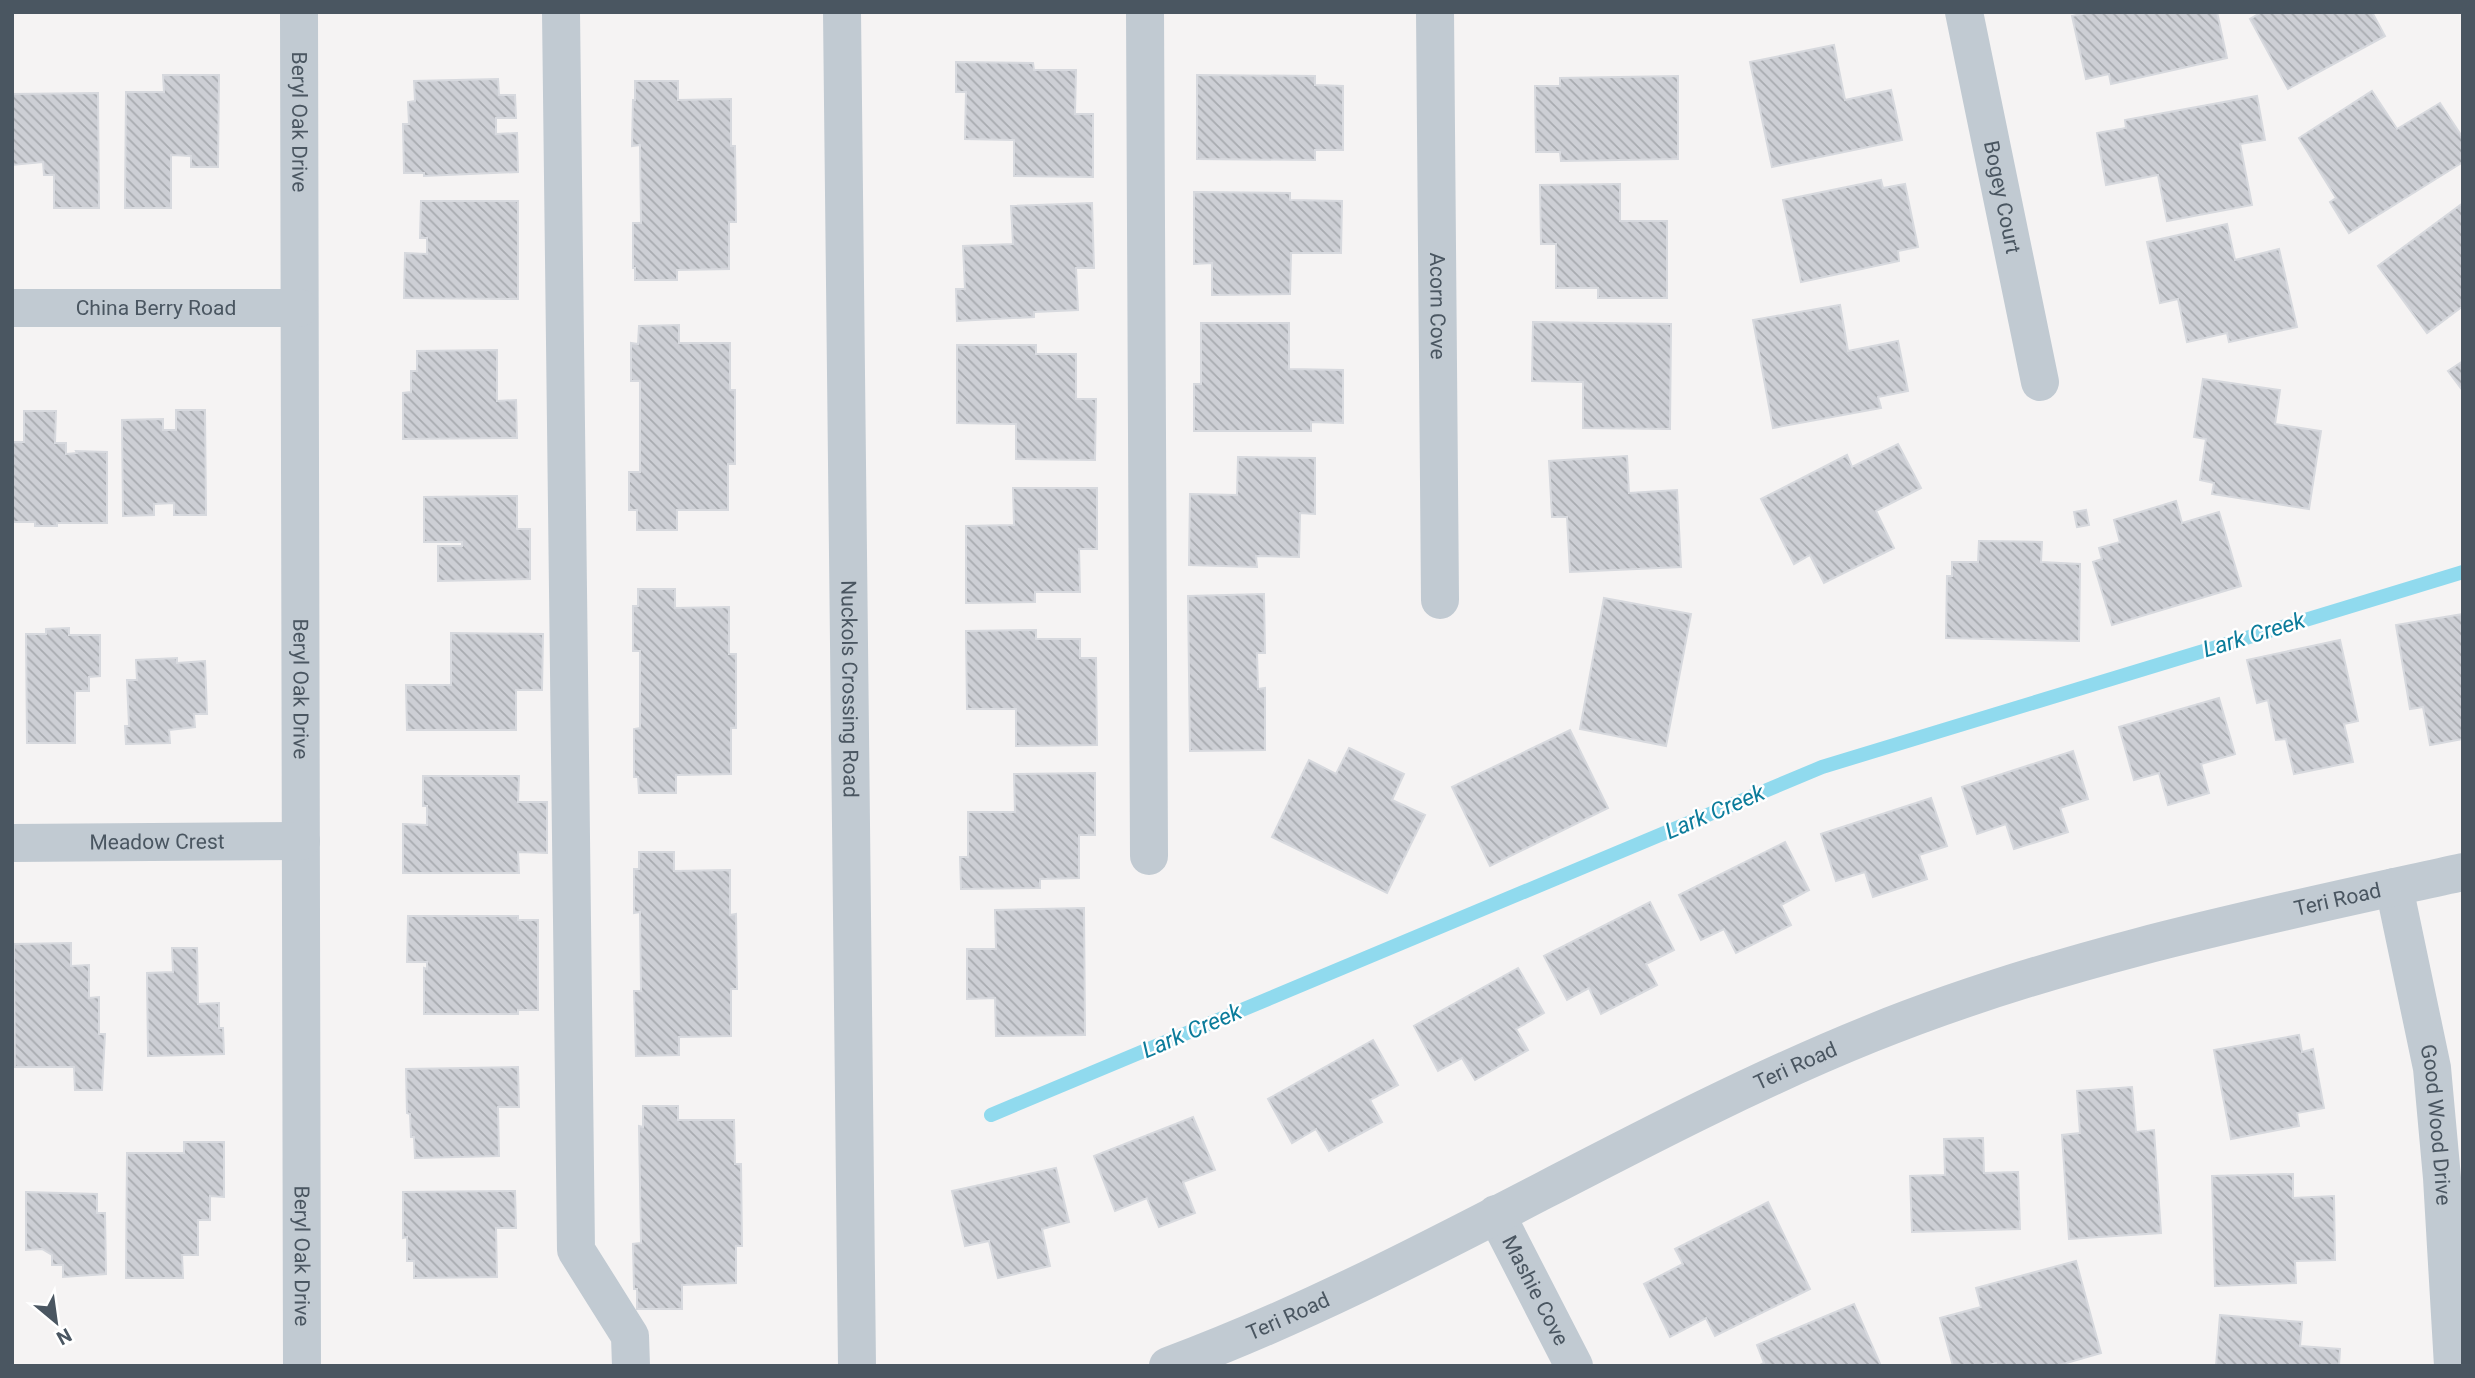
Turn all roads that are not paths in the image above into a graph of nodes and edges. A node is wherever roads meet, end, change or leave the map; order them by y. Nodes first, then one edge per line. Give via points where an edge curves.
1 (299, 12) edge
2 (561, 12) edge
3 (842, 12) edge
4 (1145, 12) edge
5 (1435, 12) edge
6 (1964, 12) edge
7 (12, 308) edge
8 (299, 308) junction
9 (2040, 382) dead end
10 (1440, 600) dead end
11 (301, 841) junction
12 (12, 843) edge
13 (1149, 856) dead end
14 (2463, 872) edge
15 (2394, 887) junction
16 (1496, 1214) junction
17 (302, 1366) edge
18 (631, 1366) edge
19 (856, 1366) edge
20 (1168, 1366) edge
21 (1574, 1366) edge
22 (2453, 1366) edge

1 - 8 street, Beryl Oak Drive
2 - 18 street via 576,1250 630,1336
3 - 19 street, Nuckols Crossing Road
4 - 13 street
5 - 10 street, Acorn Cove
6 - 9 street, Bogey Court
7 - 8 street, China Berry Road
8 - 11 street, Beryl Oak Drive
11 - 12 street, Meadow Crest
11 - 17 street, Beryl Oak Drive
14 - 15 street, Teri Road
15 - 16 street, Teri Road via 2083,961 1975,995 1767,1079
15 - 22 street, Good Wood Drive via 2432,1068
16 - 20 street, Teri Road via 1268,1325
16 - 21 street, Mashie Cove

